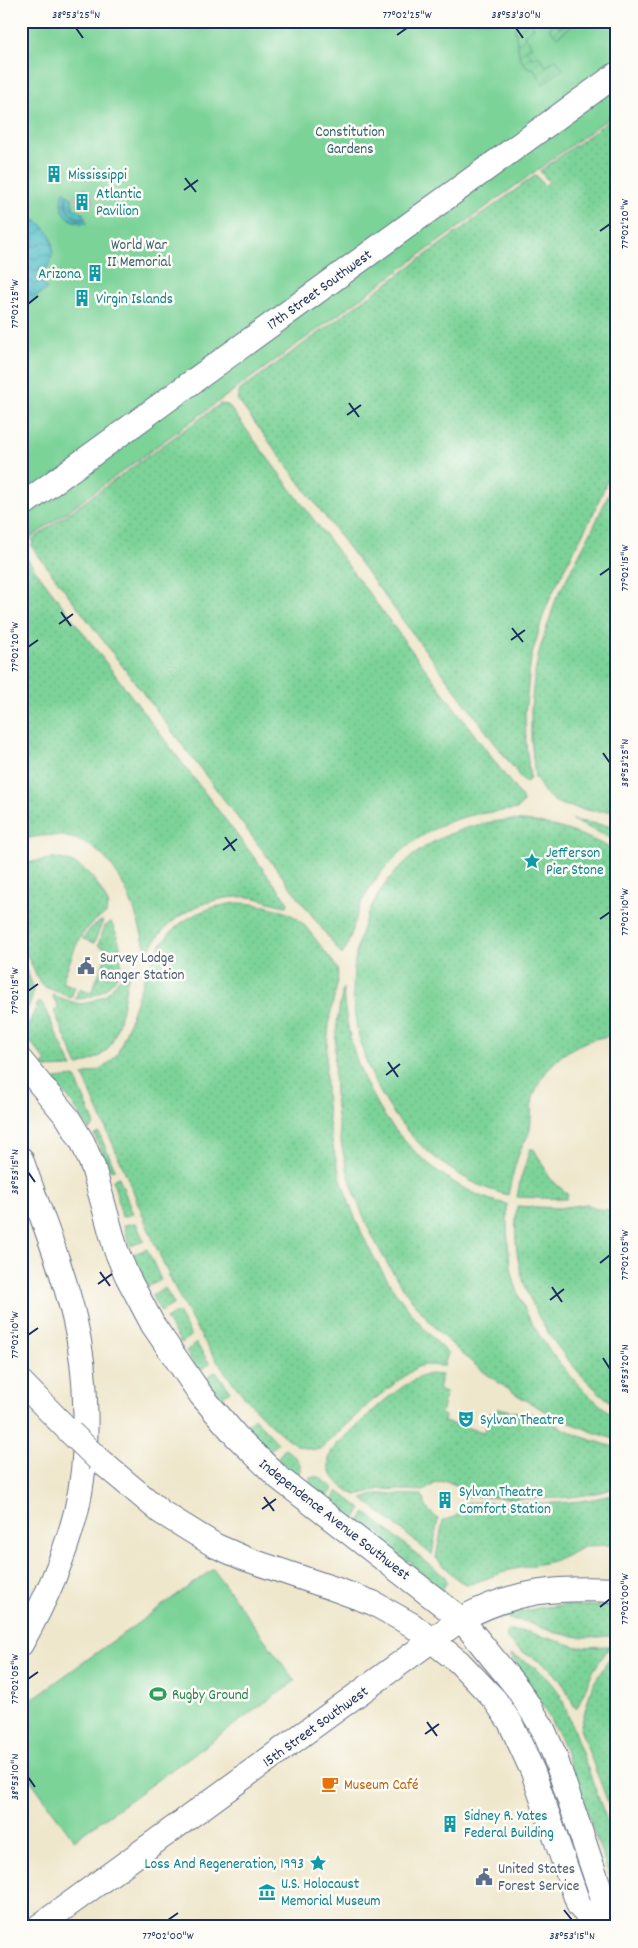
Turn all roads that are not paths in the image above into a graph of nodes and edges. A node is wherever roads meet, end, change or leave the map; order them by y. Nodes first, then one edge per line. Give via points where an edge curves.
1 (617, 74) edge
2 (21, 506) edge
3 (21, 1061) edge
4 (21, 1159) edge
5 (21, 1382) edge
6 (617, 1590) edge
7 (462, 1619) junction
8 (432, 1640) junction
9 (21, 1644) edge
10 (38, 1927) edge
11 (598, 1927) edge
12 (608, 1927) edge

1 - 2 main road, 17th Street Southwest
3 - 7 main road, Independence Avenue Southwest via 68,1118 83,1143 127,1276 153,1325 202,1395 237,1437 279,1478
4 - 9 main road via 67,1290 79,1342 85,1403 82,1472 74,1518 51,1587
5 - 8 main road, bridge via 100,1460 161,1512 216,1546 246,1560 373,1603 412,1624
6 - 7 main road, 15th Street Southwest via 570,1589 530,1593 496,1602
7 - 8 main road, 15th Street Southwest
7 - 12 main road, Independence Avenue Southwest via 518,1689 542,1727 601,1892
8 - 10 main road, 15th Street Southwest
8 - 11 main road via 478,1680 510,1722 533,1772 579,1906

